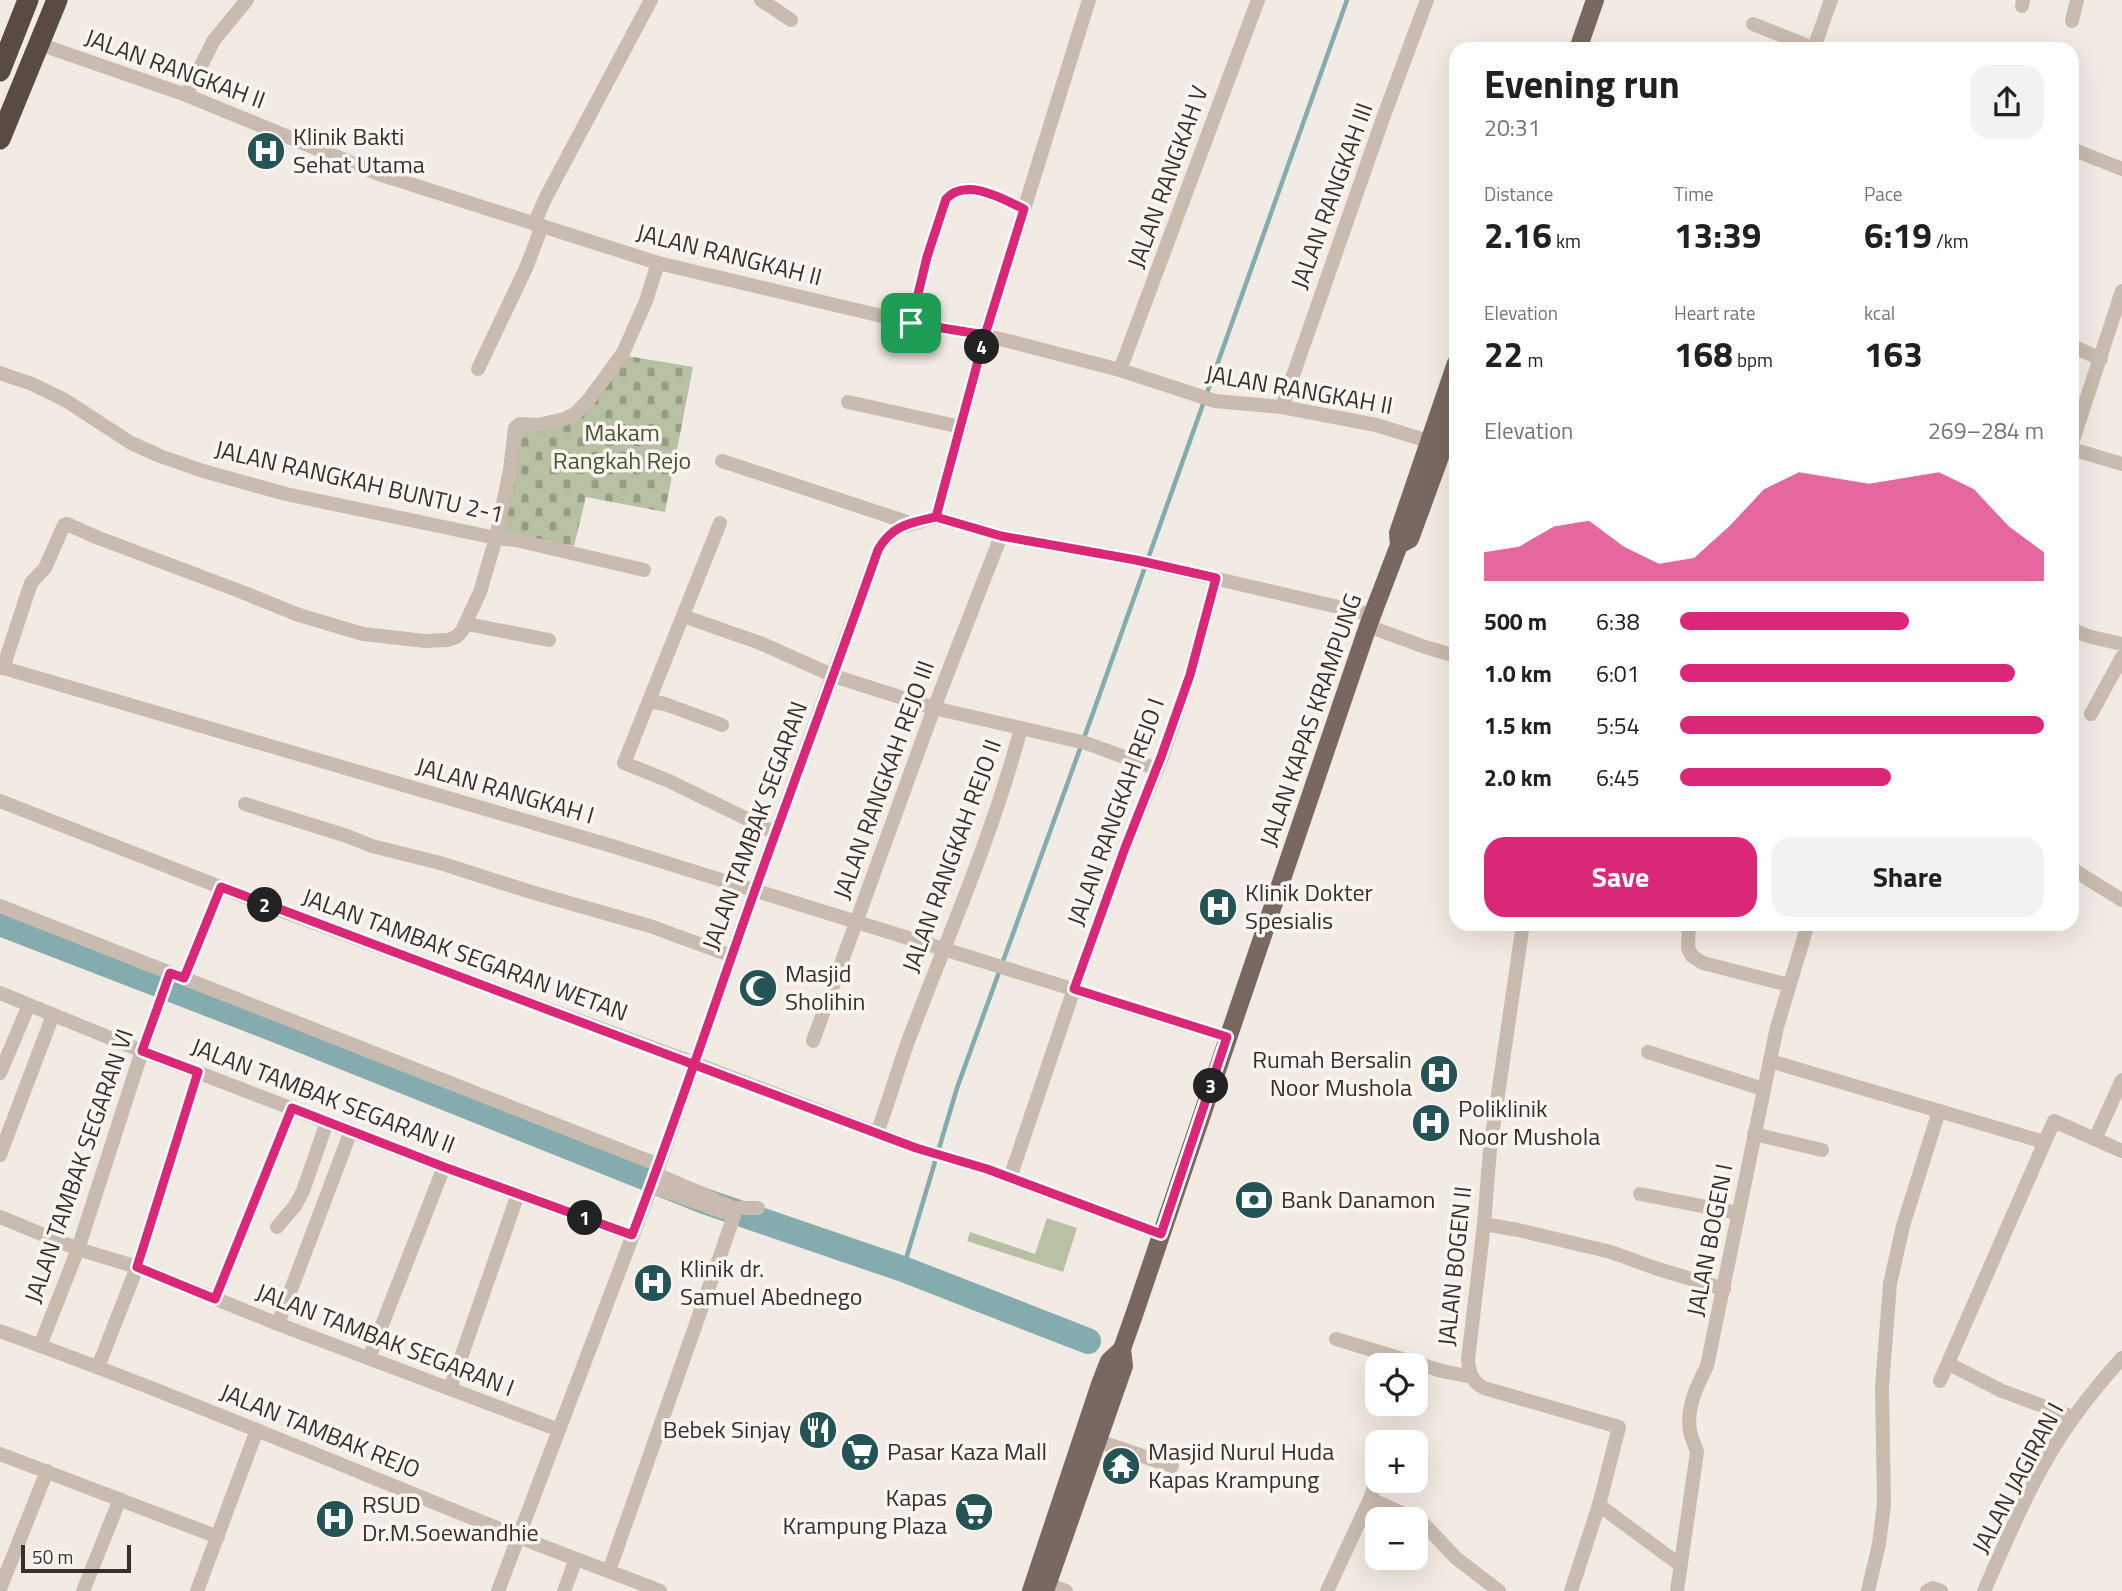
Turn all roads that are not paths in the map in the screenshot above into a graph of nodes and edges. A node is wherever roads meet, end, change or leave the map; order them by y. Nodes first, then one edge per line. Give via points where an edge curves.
1 (28, 0) edge
2 (57, 0) edge
3 (247, 0) edge
4 (761, 0) edge
5 (1089, 0) edge
6 (1258, 0) edge
7 (1427, 0) edge
8 (1595, 0) edge
9 (1830, 0) edge
10 (2077, 0) edge
11 (650, 1) edge
12 (791, 20) dead end
13 (2072, 21) dead end
14 (1753, 24) dead end
15 (8, 31) edge
16 (1580, 42) edge
17 (1798, 42) edge
18 (1817, 42) edge
19 (39, 44) junction
20 (0, 71) edge
21 (186, 94) junction
22 (0, 139) edge
23 (2079, 152) edge
24 (2122, 169) edge
25 (1024, 209) junction
26 (538, 225) junction
27 (658, 263) junction
28 (2122, 291) edge
29 (911, 323) junction
30 (985, 335) junction
31 (2079, 349) edge
32 (2101, 359) junction
33 (478, 369) dead end
34 (1120, 370) junction
35 (0, 373) edge
36 (1449, 382) edge
37 (848, 402) dead end
38 (1282, 407) junction
39 (2079, 425) edge
40 (961, 427) junction
41 (1428, 441) junction
42 (2079, 449) edge
43 (1449, 454) edge
44 (722, 461) dead end
45 (2122, 464) edge
46 (936, 517) junction
47 (720, 523) dead end
48 (910, 523) junction
49 (1001, 536) junction
50 (496, 538) junction
51 (1399, 545) junction
52 (644, 570) dead end
53 (1216, 578) junction
54 (683, 616) junction
55 (1371, 621) junction
56 (467, 624) junction
57 (2079, 633) edge
58 (549, 640) dead end
59 (2122, 644) edge
60 (1449, 654) edge
61 (2122, 657) edge
62 (1, 668) edge
63 (834, 676) junction
64 (649, 701) junction
65 (934, 708) junction
66 (2091, 714) dead end
67 (722, 725) dead end
68 (1021, 728) junction
69 (1157, 769) junction
70 (0, 801) edge
71 (245, 804) dead end
72 (776, 833) junction
73 (2079, 874) edge
74 (221, 887) junction
75 (755, 889) junction
76 (2122, 900) edge
77 (0, 906) edge
78 (856, 920) junction
79 (1522, 931) edge
80 (1689, 931) edge
81 (1806, 931) edge
82 (945, 948) junction
83 (732, 956) junction
84 (173, 977) junction
85 (1789, 985) junction
86 (1074, 989) junction
87 (0, 993) edge
88 (29, 1005) junction
89 (53, 1015) junction
90 (1227, 1037) junction
91 (813, 1041) dead end
92 (142, 1051) junction
93 (1648, 1052) dead end
94 (1770, 1061) junction
95 (694, 1063) junction
96 (198, 1072) junction
97 (0, 1073) edge
98 (2122, 1080) edge
99 (1763, 1089) junction
100 (292, 1108) junction
101 (1939, 1111) junction
102 (327, 1122) junction
103 (351, 1131) junction
104 (877, 1133) junction
105 (1754, 1134) junction
106 (2095, 1139) junction
107 (2044, 1142) junction
108 (1822, 1150) dead end
109 (2122, 1152) edge
110 (0, 1155) edge
111 (444, 1167) junction
112 (655, 1175) junction
113 (1010, 1178) junction
114 (518, 1194) junction
115 (1640, 1194) dead end
116 (758, 1208) dead end
117 (1738, 1213) junction
118 (0, 1217) edge
119 (1484, 1224) junction
120 (277, 1227) dead end
121 (1161, 1234) junction
122 (632, 1235) junction
123 (78, 1250) junction
124 (137, 1267) junction
125 (1724, 1289) junction
126 (215, 1299) junction
127 (278, 1324) junction
128 (0, 1331) edge
129 (1336, 1339) dead end
130 (40, 1346) junction
131 (1122, 1349) junction
132 (369, 1358) junction
133 (2122, 1358) edge
134 (1949, 1364) junction
135 (98, 1367) junction
136 (1472, 1377) junction
137 (1940, 1381) dead end
138 (450, 1389) junction
139 (2073, 1418) junction
140 (257, 1430) junction
141 (559, 1430) junction
142 (1098, 1441) junction
143 (0, 1454) edge
144 (1172, 1466) dead end
145 (47, 1471) junction
146 (1372, 1493) edge
147 (120, 1499) junction
148 (1370, 1499) junction
149 (1599, 1505) junction
150 (1388, 1507) edge
151 (1428, 1528) edge
152 (218, 1537) junction
153 (519, 1537) junction
154 (576, 1559) junction
155 (1680, 1565) junction
156 (609, 1571) junction
157 (0, 1589) edge
158 (650, 1589) edge
159 (1041, 1589) edge
160 (1871, 1590) edge
161 (82, 1591) edge
162 (197, 1591) edge
163 (498, 1591) edge
164 (564, 1591) edge
165 (1066, 1591) edge
166 (1326, 1591) edge
167 (1499, 1591) edge
168 (1571, 1591) edge
169 (1677, 1591) edge
170 (1927, 1591) edge
171 (1941, 1591) edge
172 (1985, 1591) edge

1 - 15 highway
2 - 19 highway
3 - 21 street via 214,40
4 - 12 street
5 - 25 street
6 - 34 street, JALAN RANGKAH V
7 - 38 street, JALAN RANGKAH III
8 - 16 main road
9 - 18 street
10 - 13 street
11 - 26 street via 546,197
14 - 17 street
15 - 20 highway
19 - 21 street, JALAN RANGKAH II
19 - 22 highway
21 - 26 street, JALAN RANGKAH II via 379,174
23 - 24 street
25 - 29 street via 978,191 950,194 927,257
25 - 30 street
26 - 27 street, JALAN RANGKAH II
26 - 33 street via 526,268
27 - 29 street, JALAN RANGKAH II
27 - 50 street via 623,353 590,398 564,419 515,428
28 - 32 street
29 - 30 street, JALAN RANGKAH II
30 - 34 street, JALAN RANGKAH II
30 - 40 street
31 - 32 street
32 - 39 street
34 - 38 street, JALAN RANGKAH II via 1215,401
35 - 50 street, JALAN RANGKAH BUNTU 2-1 via 65,400 131,443 203,471 286,494
36 - 41 main road, JALAN KAPAS KRAMPUNG
37 - 40 street
38 - 41 street, JALAN RANGKAH II via 1376,425
40 - 46 street
41 - 51 main road, JALAN KAPAS KRAMPUNG via 1398,533
42 - 45 street
43 - 51 main road, JALAN KAPAS KRAMPUNG via 1410,539
44 - 48 street
46 - 48 street, JALAN TAMBAK SEGARAN
46 - 49 street
47 - 54 street
48 - 63 street, JALAN TAMBAK SEGARAN via 891,533 878,550
49 - 53 street
49 - 65 street, JALAN RANGKAH REJO III
50 - 52 street, JALAN RANGKAH BUNTU 2-1
50 - 56 street
51 - 55 main road, JALAN KAPAS KRAMPUNG
53 - 55 street
53 - 69 street, JALAN RANGKAH REJO I via 1190,675
54 - 63 street
54 - 64 street
55 - 60 street
55 - 90 main road, JALAN KAPAS KRAMPUNG
56 - 58 street
56 - 62 street via 448,640 363,634 299,615 67,524 45,568 31,583
57 - 59 street
61 - 66 street
62 - 75 street, JALAN RANGKAH I
63 - 65 street
63 - 72 street, JALAN TAMBAK SEGARAN
64 - 67 street
64 - 72 street via 624,764
65 - 68 street
65 - 78 street, JALAN RANGKAH REJO III
68 - 69 street, JALAN RANGKAH REJO II via 1080,741
68 - 82 street, JALAN RANGKAH REJO II
69 - 86 street, JALAN RANGKAH REJO I
70 - 74 street, JALAN TAMBAK SEGARAN WETAN
71 - 83 street via 372,846 650,926
72 - 75 street, JALAN TAMBAK SEGARAN
73 - 76 street
74 - 84 street, JALAN TAMBAK SEGARAN VI
74 - 95 street, JALAN TAMBAK SEGARAN WETAN
75 - 78 street, JALAN RANGKAH I
75 - 83 street, JALAN TAMBAK SEGARAN
77 - 84 street
78 - 82 street, JALAN RANGKAH I
78 - 91 street, JALAN RANGKAH REJO III
79 - 119 street, JALAN BOGEN II via 1490,1149
80 - 85 street via 1688,948 1696,959
81 - 85 street, JALAN BOGEN I
82 - 86 street, JALAN RANGKAH I
82 - 104 street, JALAN RANGKAH REJO II
83 - 95 street, JALAN TAMBAK SEGARAN
84 - 92 street, JALAN TAMBAK SEGARAN VI via 159,1000
84 - 112 street
85 - 94 street, JALAN BOGEN I
86 - 90 street
86 - 113 street, JALAN RANGKAH REJO I
87 - 88 street, JALAN TAMBAK SEGARAN II
88 - 89 street, JALAN TAMBAK SEGARAN II
88 - 97 street
89 - 92 street, JALAN TAMBAK SEGARAN II
89 - 110 street
90 - 121 main road, JALAN KAPAS KRAMPUNG
92 - 96 street, JALAN TAMBAK SEGARAN II
92 - 123 street, JALAN TAMBAK SEGARAN VI
93 - 99 street
94 - 99 street, JALAN BOGEN I
94 - 101 street
95 - 104 street, JALAN TAMBAK SEGARAN WETAN
95 - 112 street, JALAN TAMBAK SEGARAN
96 - 100 street, JALAN TAMBAK SEGARAN II
96 - 124 street
98 - 106 street
99 - 105 street, JALAN BOGEN I
100 - 102 street, JALAN TAMBAK SEGARAN II
100 - 126 street
101 - 107 street
101 - 160 street via 1894,1262 1882,1379 1884,1504
102 - 103 street, JALAN TAMBAK SEGARAN II
102 - 120 street via 303,1191
103 - 111 street, JALAN TAMBAK SEGARAN II
103 - 127 street
104 - 113 street, JALAN TAMBAK SEGARAN WETAN
105 - 108 street
105 - 117 street, JALAN BOGEN I
106 - 107 street via 2054,1121
106 - 109 street
107 - 134 street
111 - 114 street, JALAN TAMBAK SEGARAN II
111 - 132 street
112 - 116 street via 733,1208
112 - 122 street, JALAN TAMBAK SEGARAN
112 - 156 street via 698,1203 734,1216
113 - 121 street
114 - 122 street, JALAN TAMBAK SEGARAN II
114 - 138 street
115 - 117 street
117 - 125 street, JALAN BOGEN I
118 - 123 street, JALAN TAMBAK SEGARAN I
119 - 125 street via 1611,1252
119 - 136 street, JALAN BOGEN II via 1467,1351
121 - 131 main road, JALAN KAPAS KRAMPUNG
122 - 141 street, JALAN TAMBAK SEGARAN
123 - 124 street, JALAN TAMBAK SEGARAN I
123 - 130 street, JALAN TAMBAK SEGARAN VI
124 - 126 street, JALAN TAMBAK SEGARAN I
124 - 135 street
125 - 155 street, JALAN BOGEN I via 1707,1366 1689,1412 1697,1452
126 - 127 street, JALAN TAMBAK SEGARAN I
127 - 132 street, JALAN TAMBAK SEGARAN I
128 - 130 street, JALAN TAMBAK REJO
129 - 136 street
130 - 135 street, JALAN TAMBAK REJO
131 - 142 main road, JALAN KAPAS KRAMPUNG via 1124,1366
131 - 159 main road, JALAN KAPAS KRAMPUNG via 1109,1361 1100,1384
132 - 138 street, JALAN TAMBAK SEGARAN I
133 - 139 street, JALAN JAGIRAN I
134 - 137 street
134 - 139 street via 2002,1391
135 - 140 street, JALAN TAMBAK REJO
136 - 149 street, JALAN BOGEN II via 1492,1391 1619,1427
138 - 141 street, JALAN TAMBAK SEGARAN I
139 - 172 street, JALAN JAGIRAN I via 2037,1480
140 - 152 street
140 - 153 street, JALAN TAMBAK REJO
141 - 153 street, JALAN TAMBAK SEGARAN
142 - 144 street
142 - 159 main road, JALAN KAPAS KRAMPUNG
143 - 145 street
145 - 147 street
145 - 157 street
146 - 148 street
147 - 152 street
147 - 161 street
148 - 150 street
148 - 166 street
149 - 155 street
149 - 168 street, JALAN BOGEN II
151 - 167 street via 1455,1558
152 - 162 street
153 - 154 street, JALAN TAMBAK REJO
153 - 163 street, JALAN TAMBAK SEGARAN
154 - 156 street, JALAN TAMBAK REJO
154 - 164 street
155 - 169 street, JALAN BOGEN I
156 - 158 street, JALAN TAMBAK REJO
159 - 165 street
170 - 171 street

